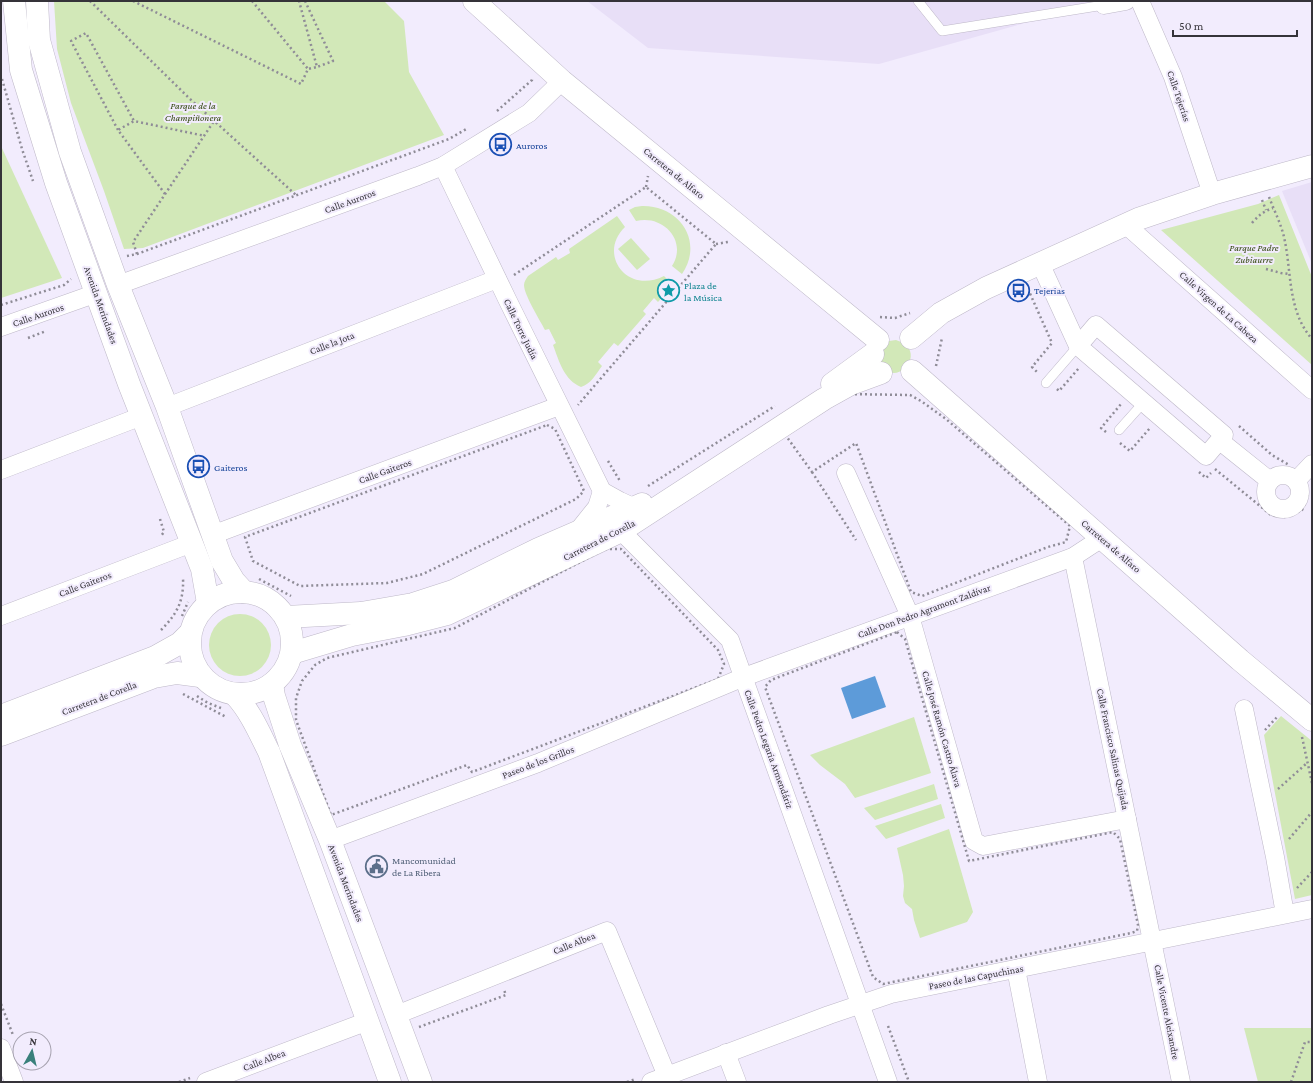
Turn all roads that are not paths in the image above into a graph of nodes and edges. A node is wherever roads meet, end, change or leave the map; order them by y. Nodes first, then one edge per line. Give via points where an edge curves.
1 (14, 1) edge
2 (37, 1) edge
3 (474, 1) edge
4 (918, 1) edge
5 (1126, 1) edge
6 (1140, 1) edge
7 (1104, 5) joint
8 (562, 81) junction
9 (443, 166) junction
10 (1312, 166) edge
11 (1212, 194) junction
12 (1125, 224) junction
13 (1040, 263) junction
14 (505, 277) junction
15 (118, 285) junction
16 (97, 293) junction
17 (1, 328) edge
18 (911, 338) junction
19 (1078, 346) junction
20 (877, 356) junction
21 (912, 371) junction
22 (1047, 382) road end
23 (1312, 390) edge
24 (1144, 402) junction
25 (568, 406) junction
26 (167, 407) junction
27 (142, 416) junction
28 (1119, 430) dead end
29 (1220, 441) junction
30 (1312, 464) edge
31 (1, 470) edge
32 (846, 473) dead end
33 (1293, 473) junction
34 (1270, 481) junction
35 (602, 491) junction
36 (635, 508) junction
37 (621, 531) junction
38 (575, 534) junction
39 (1102, 538) junction
40 (202, 539) junction
41 (1073, 556) junction
42 (250, 584) junction
43 (208, 604) junction
44 (1, 616) edge
45 (910, 616) junction
46 (286, 618) junction
47 (190, 633) junction
48 (292, 653) junction
49 (200, 676) junction
50 (744, 677) junction
51 (272, 684) junction
52 (235, 695) junction
53 (1244, 709) dead end
54 (1, 716) edge
55 (1307, 727) edge
56 (1, 736) edge
57 (1127, 820) junction
58 (330, 840) junction
59 (1312, 909) edge
60 (1285, 914) junction
61 (1152, 941) junction
62 (1016, 969) junction
63 (860, 1004) junction
64 (396, 1015) junction
65 (368, 1021) junction
66 (8, 1044) edge
67 (726, 1054) junction
68 (653, 1078) edge
69 (200, 1079) edge
70 (14, 1082) edge
71 (390, 1082) edge
72 (421, 1082) edge
73 (737, 1082) edge
74 (888, 1082) edge
75 (1038, 1082) edge
76 (1181, 1082) edge

1 - 16 street, Avenida Merindades via 22,70 56,183
2 - 15 street, Avenida Merindades via 40,40 70,152
3 - 8 street, Carretera de Alfaro
4 - 7 lane via 942,31
5 - 7 street
6 - 11 street, Calle Tejerías via 1174,77
8 - 9 street, Calle Auroros via 529,113
8 - 20 street, Carretera de Alfaro
9 - 14 street, Calle Torre Judía
9 - 15 street, Calle Auroros
10 - 11 street
11 - 12 street
12 - 13 street
12 - 23 street, Calle Virgen de La Cabeza
13 - 18 street via 986,288 941,313
13 - 19 street
14 - 25 street, Calle Torre Judía
14 - 26 street, Calle la Jota
15 - 26 street, Avenida Merindades
16 - 17 street, Calle Auroros
16 - 27 street, Avenida Merindades
18 - 20 street via 904,332 890,332
18 - 21 street via 919,351 918,362
19 - 22 lane
19 - 24 street
19 - 29 street via 1096,325 1224,435
20 - 21 street via 886,376 900,377
20 - 36 street, Carretera de Corella via 724,455
20 - 37 street, Carretera de Corella via 851,384
21 - 39 street, Carretera de Alfaro
24 - 28 lane
24 - 29 street via 1206,456
25 - 35 street, Calle Torre Judía
25 - 40 street, Calle Gaiteros
26 - 40 street, Avenida Merindades
27 - 31 street
27 - 40 street, Avenida Merindades
29 - 34 street
30 - 33 street
32 - 45 street, Calle José Ramón Castro Álava
33 - 34 street via 1290,476 1279,475
33 - 34 street via 1300,489 1298,500 1290,508 1279,509 1270,502 1266,492
35 - 36 street
35 - 38 street via 597,507
36 - 38 street, Carretera de Corella
37 - 48 street, Carretera de Corella via 447,614 352,635
37 - 50 street, Calle Pedro Legaria Armendáriz via 730,640
38 - 46 street, Carretera de Corella via 453,591 414,604 361,613
39 - 41 street, Calle Don Pedro Agramont Zaldívar
39 - 55 street, Carretera de Alfaro via 1234,655
40 - 42 street, Avenida Merindades via 222,561 234,581
40 - 43 street, Avenida Merindades via 202,569
40 - 44 street, Calle Gaiteros
41 - 45 street, Calle Don Pedro Agramont Zaldívar
41 - 57 street, Calle Francisco Salinas Quijada
42 - 43 street
42 - 46 street via 260,596 275,604
43 - 47 street via 193,622
45 - 50 street, Calle Don Pedro Agramont Zaldívar
45 - 57 street, Calle José Ramón Castro Álava via 974,841 984,846
46 - 48 street via 292,635
47 - 49 street via 190,656
47 - 54 street, Carretera de Corella via 180,643 155,657
48 - 51 street via 285,670
49 - 52 street via 216,689
49 - 56 street, Carretera de Corella via 177,673 154,677
50 - 58 street, Paseo de los Grillos via 538,763
50 - 63 street, Calle Pedro Legaria Armendáriz
51 - 52 street via 248,695
51 - 58 street, Avenida Merindades via 290,745
52 - 65 street via 243,703 269,752
53 - 60 street
57 - 61 street, Calle Francisco Salinas Quijada
58 - 64 street, Avenida Merindades
59 - 60 street, Paseo de las Capuchinas
60 - 61 street, Paseo de las Capuchinas
61 - 62 street, Paseo de las Capuchinas
61 - 76 street, Calle Vicente Aleixandre
62 - 63 street, Paseo de las Capuchinas via 891,994
62 - 75 street
63 - 67 street, Paseo de las Capuchinas
63 - 74 street, Calle Pedro Legaria Armendáriz
64 - 68 street, Calle Albea via 607,931
64 - 72 street, Avenida Merindades
65 - 69 street, Calle Albea
65 - 71 street
66 - 70 street
67 - 68 street, Paseo de las Capuchinas
67 - 73 street

